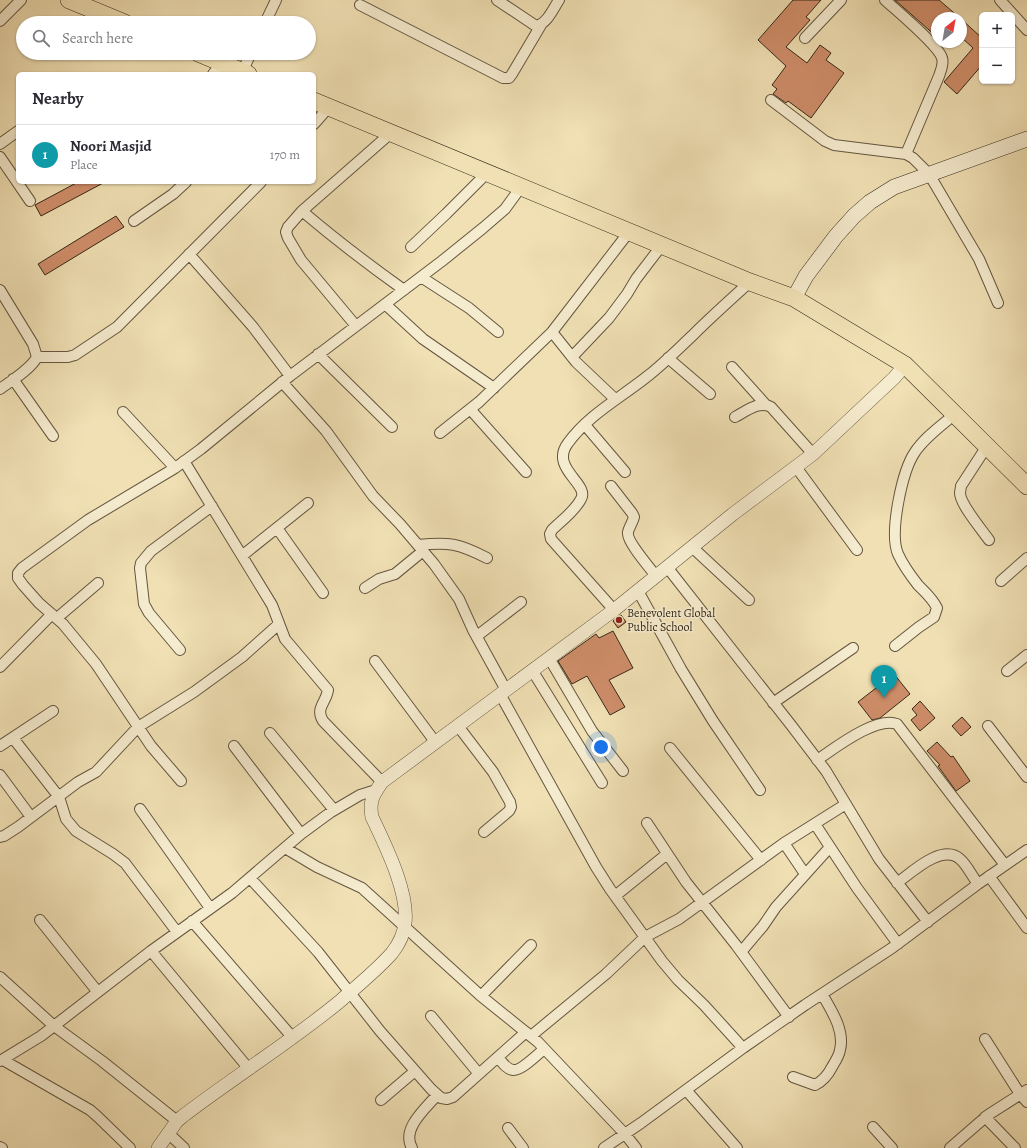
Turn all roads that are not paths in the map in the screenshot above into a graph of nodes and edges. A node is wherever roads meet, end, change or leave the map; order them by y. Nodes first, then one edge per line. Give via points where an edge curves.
1 (22, 0) edge
2 (69, 0) edge
3 (276, 0) edge
4 (497, 0) edge
5 (559, 0) edge
6 (841, 0) edge
7 (885, 0) edge
8 (1000, 0) edge
9 (96, 5) edge
10 (360, 5) dead end
11 (114, 16) edge
12 (268, 16) edge
13 (0, 21) edge
14 (541, 25) junction
15 (1026, 26) edge
16 (805, 38) dead end
17 (207, 60) edge
18 (249, 60) edge
19 (218, 69) edge
20 (238, 72) edge
21 (245, 72) edge
22 (771, 100) dead end
23 (321, 104) edge
24 (316, 118) edge
25 (16, 132) edge
26 (391, 133) junction
27 (1027, 139) edge
28 (0, 144) edge
29 (906, 154) junction
30 (0, 157) edge
31 (486, 173) junction
32 (929, 174) junction
33 (16, 180) edge
34 (18, 184) edge
35 (184, 184) edge
36 (259, 184) edge
37 (521, 187) junction
38 (30, 201) dead end
39 (302, 211) junction
40 (134, 221) dead end
41 (629, 232) junction
42 (662, 245) junction
43 (411, 246) dead end
44 (189, 254) junction
45 (421, 277) junction
46 (750, 282) junction
47 (0, 290) edge
48 (404, 290) junction
49 (794, 298) junction
50 (998, 303) dead end
51 (385, 304) junction
52 (356, 326) junction
53 (498, 332) dead end
54 (552, 332) junction
55 (318, 354) junction
56 (572, 356) junction
57 (37, 357) junction
58 (668, 358) junction
59 (905, 365) junction
60 (732, 367) dead end
61 (14, 379) junction
62 (286, 379) junction
63 (494, 388) junction
64 (0, 389) edge
65 (710, 394) dead end
66 (615, 399) junction
67 (766, 405) junction
68 (470, 409) junction
69 (123, 412) dead end
70 (955, 414) junction
71 (735, 417) dead end
72 (585, 425) junction
73 (392, 427) dead end
74 (440, 433) dead end
75 (53, 436) dead end
76 (987, 446) junction
77 (813, 454) junction
78 (184, 461) junction
79 (796, 467) junction
80 (175, 468) junction
81 (526, 472) dead end
82 (626, 472) dead end
83 (611, 486) dead end
84 (1027, 486) edge
85 (308, 503) dead end
86 (212, 506) junction
87 (276, 528) junction
88 (989, 540) dead end
89 (692, 547) junction
90 (421, 548) junction
91 (857, 550) dead end
92 (243, 555) junction
93 (486, 558) dead end
94 (1027, 558) edge
95 (667, 567) junction
96 (656, 576) junction
97 (1001, 581) dead end
98 (98, 583) dead end
99 (364, 588) dead end
100 (638, 591) junction
101 (323, 594) dead end
102 (749, 600) dead end
103 (521, 602) dead end
104 (614, 610) junction
105 (54, 616) junction
106 (279, 624) junction
107 (476, 636) junction
108 (895, 646) dead end
109 (854, 648) dead end
110 (180, 650) dead end
111 (1027, 655) edge
112 (549, 658) junction
113 (375, 661) dead end
114 (0, 666) edge
115 (532, 670) junction
116 (1007, 671) dead end
117 (503, 692) junction
118 (773, 703) junction
119 (54, 711) dead end
120 (458, 726) junction
121 (988, 726) dead end
122 (138, 727) junction
123 (270, 733) dead end
124 (13, 738) junction
125 (436, 742) junction
126 (0, 746) edge
127 (234, 746) dead end
128 (670, 748) dead end
129 (817, 760) junction
130 (623, 771) dead end
131 (0, 775) edge
132 (1027, 777) edge
133 (181, 781) dead end
134 (602, 783) dead end
135 (379, 786) junction
136 (760, 790) dead end
137 (59, 797) junction
138 (846, 804) junction
139 (140, 809) dead end
140 (334, 810) junction
141 (31, 817) junction
142 (647, 823) dead end
143 (815, 824) junction
144 (484, 832) dead end
145 (301, 834) junction
146 (0, 837) edge
147 (784, 843) junction
148 (830, 847) junction
149 (285, 848) junction
150 (1027, 850) edge
151 (667, 854) junction
152 (761, 860) junction
153 (1005, 865) junction
154 (805, 874) junction
155 (989, 876) junction
156 (250, 878) junction
157 (897, 883) junction
158 (978, 884) junction
159 (615, 896) junction
160 (703, 903) junction
161 (210, 908) junction
162 (40, 920) dead end
163 (192, 921) junction
164 (928, 922) junction
165 (404, 927) junction
166 (1027, 928) edge
167 (177, 932) junction
168 (645, 937) junction
169 (898, 944) junction
170 (531, 945) dead end
171 (151, 951) junction
172 (741, 952) junction
173 (0, 977) edge
174 (98, 991) junction
175 (350, 992) junction
176 (822, 994) junction
177 (481, 996) junction
178 (431, 1016) dead end
179 (788, 1017) junction
180 (54, 1026) junction
181 (528, 1034) junction
182 (292, 1038) junction
183 (985, 1040) dead end
184 (743, 1048) junction
185 (544, 1049) junction
186 (498, 1057) junction
187 (1, 1061) edge
188 (249, 1069) junction
189 (416, 1071) junction
190 (479, 1074) junction
191 (793, 1077) dead end
192 (686, 1090) junction
193 (437, 1095) junction
194 (1025, 1095) edge
195 (381, 1100) dead end
196 (985, 1117) junction
197 (177, 1121) junction
198 (873, 1127) dead end
199 (508, 1128) dead end
200 (168, 1133) junction
201 (625, 1134) junction
202 (130, 1148) edge
203 (158, 1148) edge
204 (184, 1148) edge
205 (412, 1148) edge
206 (523, 1148) edge
207 (604, 1148) edge
208 (636, 1148) edge
209 (737, 1148) edge
210 (892, 1148) edge
211 (950, 1148) edge
212 (1015, 1148) edge

1 - 13 street
2 - 9 highway
3 - 12 street
4 - 14 street via 532,24
5 - 14 street
6 - 16 street
7 - 29 street via 939,52 943,63
8 - 15 street
9 - 11 highway
10 - 14 street via 503,78 509,78 512,74
17 - 19 highway
18 - 21 street
19 - 20 highway
22 - 29 street via 829,143
23 - 24 street
23 - 26 highway
25 - 28 street
26 - 31 highway
26 - 39 street
27 - 32 main road
29 - 32 street
30 - 33 street
31 - 37 highway
31 - 43 street
32 - 49 main road via 894,188 870,202 854,216 806,276
32 - 50 street via 979,259
34 - 38 street
35 - 40 street
36 - 44 street
37 - 41 highway
37 - 45 street via 505,209
39 - 48 street
39 - 52 street via 288,227 288,238 301,260
41 - 42 highway
41 - 54 street
42 - 46 highway
42 - 56 street via 609,318
44 - 57 street via 123,322 105,336 75,355
44 - 62 street via 253,327
45 - 48 street
45 - 53 street via 469,308
46 - 49 highway
46 - 58 street
47 - 57 street via 33,344
48 - 51 street
49 - 59 highway
51 - 52 street
51 - 63 street via 423,339
52 - 55 street
54 - 56 street
54 - 63 street
55 - 62 street
55 - 73 street
56 - 66 street
57 - 61 street
58 - 65 street
58 - 66 street
59 - 70 highway
59 - 77 street
60 - 67 street
61 - 64 street
61 - 75 street
62 - 78 street
62 - 90 street via 373,496
63 - 68 street
66 - 72 street
67 - 71 street via 756,406
67 - 77 street via 771,407
68 - 74 street
68 - 81 street
69 - 80 street
70 - 76 highway
70 - 108 street via 914,453 898,502 895,523 896,548 906,569 937,608 934,617
72 - 82 street
72 - 104 street via 567,444 562,456 566,470 583,494 550,534 551,539
76 - 84 highway
76 - 88 street via 961,486 960,492 968,511
77 - 79 street
78 - 80 street
78 - 86 street
79 - 89 street
79 - 91 street
80 - 105 street via 88,520 22,568 18,578
83 - 96 street via 634,517 628,537
85 - 87 street
86 - 92 street
86 - 110 street via 151,551 141,563 144,604
87 - 92 street
87 - 101 street
89 - 95 street
89 - 102 street
90 - 93 street via 449,543
90 - 99 street via 395,574 379,579
90 - 107 street via 458,599
92 - 106 street via 272,605
94 - 97 street
95 - 96 street
95 - 118 street
96 - 100 street
98 - 105 street
100 - 104 street
100 - 136 street via 713,722
103 - 107 street
104 - 112 street
105 - 114 street
105 - 122 street via 96,664
106 - 122 street via 242,657 212,679
106 - 135 street via 288,644 328,690 319,711 323,721
107 - 117 street
109 - 118 street
111 - 116 street
112 - 115 street
112 - 130 street via 592,731
113 - 125 street
115 - 117 street
115 - 134 street
117 - 120 street
117 - 159 street via 596,867
118 - 129 street
119 - 124 street
120 - 125 street
120 - 144 street via 494,772 510,802 509,811
121 - 132 street
122 - 133 street
122 - 137 street via 96,772
123 - 140 street
124 - 126 street
124 - 137 street
125 - 135 street
127 - 145 street
128 - 152 street
129 - 138 street
129 - 153 street via 862,730 886,723 897,724
131 - 141 street
135 - 140 street
135 - 165 street via 370,808 398,879 405,908
137 - 141 street
137 - 167 street via 63,813 71,827 125,864
138 - 143 street
138 - 157 street via 879,859
139 - 161 street
140 - 145 street
141 - 146 street
142 - 151 street
143 - 147 street
143 - 148 street
145 - 149 street
147 - 152 street
147 - 154 street
148 - 154 street
148 - 169 street
149 - 156 street
149 - 165 street via 317,867 362,888
150 - 153 street
151 - 159 street
151 - 160 street
152 - 160 street
153 - 155 street
154 - 172 street
155 - 158 street
155 - 166 street
156 - 161 street
156 - 175 street via 318,952
157 - 158 street via 926,862 946,854 960,859
157 - 164 street
158 - 164 street
159 - 168 street
160 - 168 street
160 - 172 street
161 - 163 street
162 - 174 street
163 - 167 street
163 - 182 street
164 - 169 street
165 - 175 street via 393,952
165 - 177 street
167 - 171 street
168 - 181 street via 606,974
168 - 184 street via 670,971
169 - 176 street
170 - 177 street
171 - 174 street
171 - 188 street
172 - 179 street
173 - 180 street
174 - 180 street
175 - 182 street
175 - 189 street
176 - 179 street
176 - 191 street via 836,1020 840,1037 839,1055 827,1075 815,1085
177 - 181 street
178 - 190 street
179 - 184 street
180 - 187 street
180 - 197 street
181 - 185 street
181 - 186 street
182 - 188 street
183 - 194 street
184 - 192 street
185 - 186 street via 522,1067 512,1070
185 - 201 street
186 - 190 street
187 - 202 street via 90,1110
188 - 197 street
189 - 193 street
189 - 195 street
190 - 193 street via 453,1097 447,1099
192 - 201 street
192 - 209 street
193 - 205 street via 410,1130 409,1140
194 - 196 street
196 - 211 street
196 - 212 street
197 - 200 street
198 - 210 street
199 - 206 street
200 - 203 street
200 - 204 street
201 - 207 street
201 - 208 street

